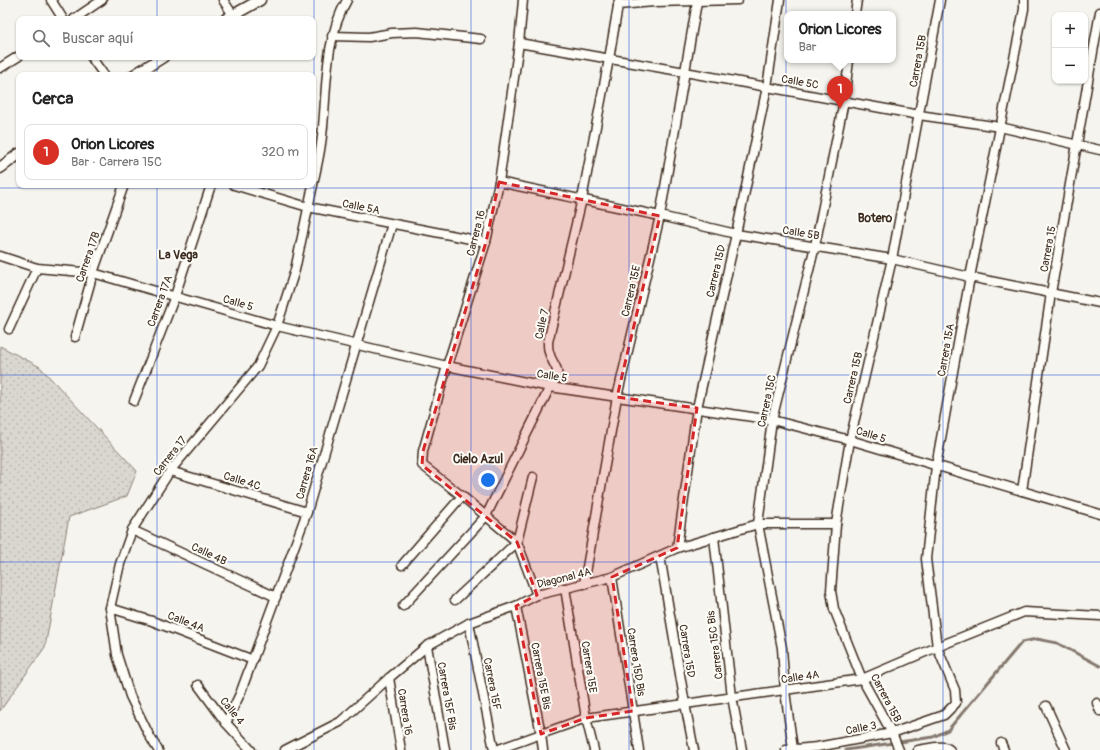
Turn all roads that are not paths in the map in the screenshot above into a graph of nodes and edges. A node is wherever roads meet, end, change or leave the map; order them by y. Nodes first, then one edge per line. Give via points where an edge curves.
1 (51, 0) edge
2 (102, 0) edge
3 (223, 0) edge
4 (260, 0) edge
5 (347, 0) edge
6 (523, 0) edge
7 (738, 0) edge
8 (780, 0) edge
9 (857, 0) edge
10 (940, 0) edge
11 (1024, 0) edge
12 (653, 1) edge
13 (697, 2) junction
14 (618, 3) edge
15 (855, 11) edge
16 (1100, 12) edge
17 (61, 16) edge
18 (78, 16) edge
19 (230, 16) edge
20 (232, 16) edge
21 (332, 36) junction
22 (482, 39) dead end
23 (519, 43) junction
24 (16, 58) edge
25 (609, 59) junction
26 (92, 60) edge
27 (159, 60) edge
28 (849, 63) edge
29 (0, 68) edge
30 (102, 72) edge
31 (139, 72) edge
32 (685, 72) junction
33 (766, 87) junction
34 (844, 101) junction
35 (919, 115) junction
36 (1000, 127) junction
37 (1078, 146) junction
38 (1100, 150) edge
39 (16, 156) edge
40 (0, 168) edge
41 (316, 169) edge
42 (499, 182) junction
43 (123, 188) edge
44 (210, 188) edge
45 (244, 188) edge
46 (312, 188) edge
47 (582, 199) junction
48 (308, 207) junction
49 (660, 216) junction
50 (392, 224) junction
51 (736, 234) junction
52 (486, 242) junction
53 (815, 246) junction
54 (0, 256) edge
55 (892, 259) junction
56 (37, 268) junction
57 (93, 273) junction
58 (970, 277) junction
59 (1051, 293) junction
60 (175, 296) junction
61 (1100, 303) edge
62 (277, 326) junction
63 (9, 329) dead end
64 (75, 337) dead end
65 (356, 345) junction
66 (447, 366) junction
67 (550, 387) junction
68 (617, 397) junction
69 (134, 401) dead end
70 (697, 408) junction
71 (772, 420) junction
72 (850, 440) junction
73 (936, 466) junction
74 (170, 471) junction
75 (533, 478) dead end
76 (1022, 491) junction
77 (462, 496) junction
78 (307, 512) junction
79 (1100, 514) edge
80 (486, 516) junction
81 (758, 524) junction
82 (836, 524) junction
83 (132, 530) junction
84 (714, 538) junction
85 (516, 542) junction
86 (677, 548) junction
87 (660, 556) junction
88 (402, 564) dead end
89 (612, 577) junction
90 (584, 584) junction
91 (565, 588) junction
92 (536, 595) junction
93 (276, 597) junction
94 (455, 600) dead end
95 (403, 606) dead end
96 (516, 606) junction
97 (110, 608) junction
98 (1100, 616) edge
99 (469, 623) junction
100 (427, 646) junction
101 (937, 647) junction
102 (253, 660) junction
103 (389, 678) junction
104 (862, 679) junction
105 (198, 685) dead end
106 (785, 691) junction
107 (732, 697) junction
108 (956, 703) joint
109 (1097, 703) dead end
110 (685, 704) junction
111 (1046, 706) dead end
112 (633, 711) junction
113 (1100, 711) edge
114 (586, 718) junction
115 (226, 723) junction
116 (541, 734) junction
117 (893, 736) junction
118 (818, 748) edge
119 (898, 749) edge
120 (158, 750) edge
121 (250, 750) edge
122 (285, 750) edge
123 (401, 750) edge
124 (445, 750) edge
125 (495, 750) edge
126 (543, 750) edge
127 (594, 750) edge
128 (639, 750) edge
129 (694, 750) edge
130 (742, 750) edge
131 (790, 750) edge
132 (918, 750) edge
133 (950, 750) edge
134 (1066, 750) edge

1 - 17 street
2 - 18 street
3 - 19 street
4 - 20 street
5 - 21 street, Carrera 17
6 - 23 street, Carrera 16
7 - 13 street
8 - 33 street, Carrera 15D
9 - 15 street
10 - 35 street, Carrera 15B
11 - 36 street, Carrera 15A
12 - 13 street
12 - 14 street
13 - 32 street, Carrera 15E
14 - 25 street, Calle 7
16 - 37 street, Carrera 15
21 - 22 street via 363,37 392,32 417,32
21 - 41 street, Carrera 17
23 - 25 street, Calle 5C
23 - 42 street, Carrera 16
24 - 29 street
25 - 32 street, Calle 5C
25 - 47 street, Calle 7
26 - 30 street
27 - 31 street
28 - 34 street, Carrera 15C
32 - 33 street, Calle 5C
32 - 49 street, Carrera 15E
33 - 34 street, Calle 5C
33 - 51 street, Carrera 15D
34 - 35 street, Calle 5C
34 - 53 street, Carrera 15C
35 - 36 street, Calle 5C
35 - 55 street, Carrera 15B
36 - 37 street, Calle 5C
36 - 58 street, Carrera 15A
37 - 38 street, Calle 5C
37 - 59 street, Carrera 15
39 - 40 street
42 - 47 street, Calle 5B
42 - 52 street, Carrera 16
43 - 57 street, Carrera 17B
44 - 60 street, Carrera 17A
45 - 48 street, Calle 5A
46 - 48 street, Carrera 17
47 - 49 street, Calle 5B
47 - 67 street, Calle 7 via 548,342 549,352 558,371
48 - 50 street, Calle 5A
48 - 62 street, Carrera 17 via 295,270
49 - 51 street, Calle 5B
49 - 68 street, Carrera 15E
50 - 52 street, Calle 5A
50 - 65 street, Carrera 16A
51 - 53 street, Calle 5B
51 - 70 street, Carrera 15D
52 - 66 street, Carrera 16
53 - 55 street, Calle 5B
53 - 71 street, Carrera 15C
54 - 56 street, Calle 5
55 - 58 street, Calle 5B
55 - 72 street, Carrera 15B
56 - 57 street, Calle 5
56 - 63 street
57 - 60 street, Calle 5
57 - 64 street, Carrera 17B
58 - 59 street, Calle 5B
58 - 73 street, Carrera 15A
59 - 61 street, Calle 5B
59 - 76 street, Carrera 15
60 - 62 street, Calle 5
60 - 69 street, Carrera 17A
62 - 65 street, Calle 5
62 - 74 street, Carrera 17 via 258,366
65 - 66 street, Calle 5
65 - 78 street, Carrera 16A
66 - 67 street, Calle 5
66 - 77 street, Carrera 16 via 422,465
67 - 68 street, Calle 5
67 - 80 street, Calle 7
68 - 70 street, Calle 5
68 - 90 street, Carrera 15E
70 - 71 street, Calle 5
70 - 86 street, Carrera 15D
71 - 72 street, Calle 5
71 - 81 street, Carrera 15C
72 - 73 street, Calle 5
72 - 82 street, Carrera 15B
73 - 76 street, Calle 5
73 - 101 street, Carrera 15A via 926,559
74 - 78 street, Calle 4C
74 - 83 street, Carrera 17
75 - 85 street
76 - 79 street, Calle 5
77 - 80 street
77 - 88 street
78 - 93 street, Carrera 16A
80 - 85 street
80 - 95 street, Calle 7
81 - 82 street, Diagonal 4A
81 - 84 street, Diagonal 4A
81 - 106 street, Carrera 15C via 782,648
82 - 104 street, Carrera 15B via 831,590 834,609
83 - 93 street, Calle 4B
83 - 97 street, Carrera 17 via 120,564
84 - 86 street, Diagonal 4A
84 - 107 street, Carrera 15C Bis
85 - 92 street
85 - 94 street
86 - 87 street, Diagonal 4A
87 - 89 street, Diagonal 4A
87 - 110 street, Carrera 15D
89 - 90 street, Diagonal 4A
89 - 112 street, Carrera 15D Bis
90 - 91 street, Diagonal 4A
91 - 92 street, Diagonal 4A
91 - 114 street, Carrera 15E
92 - 96 street, Diagonal 4A
93 - 102 street, Carrera 16A
96 - 99 street, Diagonal 4A
96 - 116 street, Carrera 15E Bis
97 - 102 street, Calle 4A via 152,621
97 - 120 street, Carrera 17 via 117,655 130,696
98 - 101 street, Calle 4A via 1024,612
99 - 100 street, Diagonal 4A
99 - 125 street, Carrera 15F
100 - 103 street, Diagonal 4A
100 - 124 street, Carrera 15F Bis
101 - 104 street, Calle 4A
101 - 108 street, Carrera 15A via 955,690
102 - 115 street, Carrera 16A
103 - 122 street, Diagonal 4A via 340,722
103 - 123 street, Carrera 16
104 - 106 street, Calle 4A
104 - 117 street, Carrera 15B
105 - 115 street, Calle 4
106 - 107 street, Calle 4A
106 - 131 street, Carrera 15C
107 - 110 street, Calle 4A
107 - 130 street, Carrera 15C Bis
108 - 117 street, Calle 3 via 944,715
109 - 113 street
110 - 112 street, Calle 4A
110 - 129 street, Carrera 15D
111 - 134 street
112 - 114 street, Calle 4A
112 - 128 street, Carrera 15D Bis
114 - 116 street, Calle 4A
114 - 127 street, Carrera 15E
115 - 121 street, Calle 4
116 - 125 street, Calle 4A
116 - 126 street, Carrera 15E Bis
117 - 118 street, Calle 3
117 - 119 street, Carrera 15B
118 - 131 street, Calle 3
132 - 133 street via 943,746

